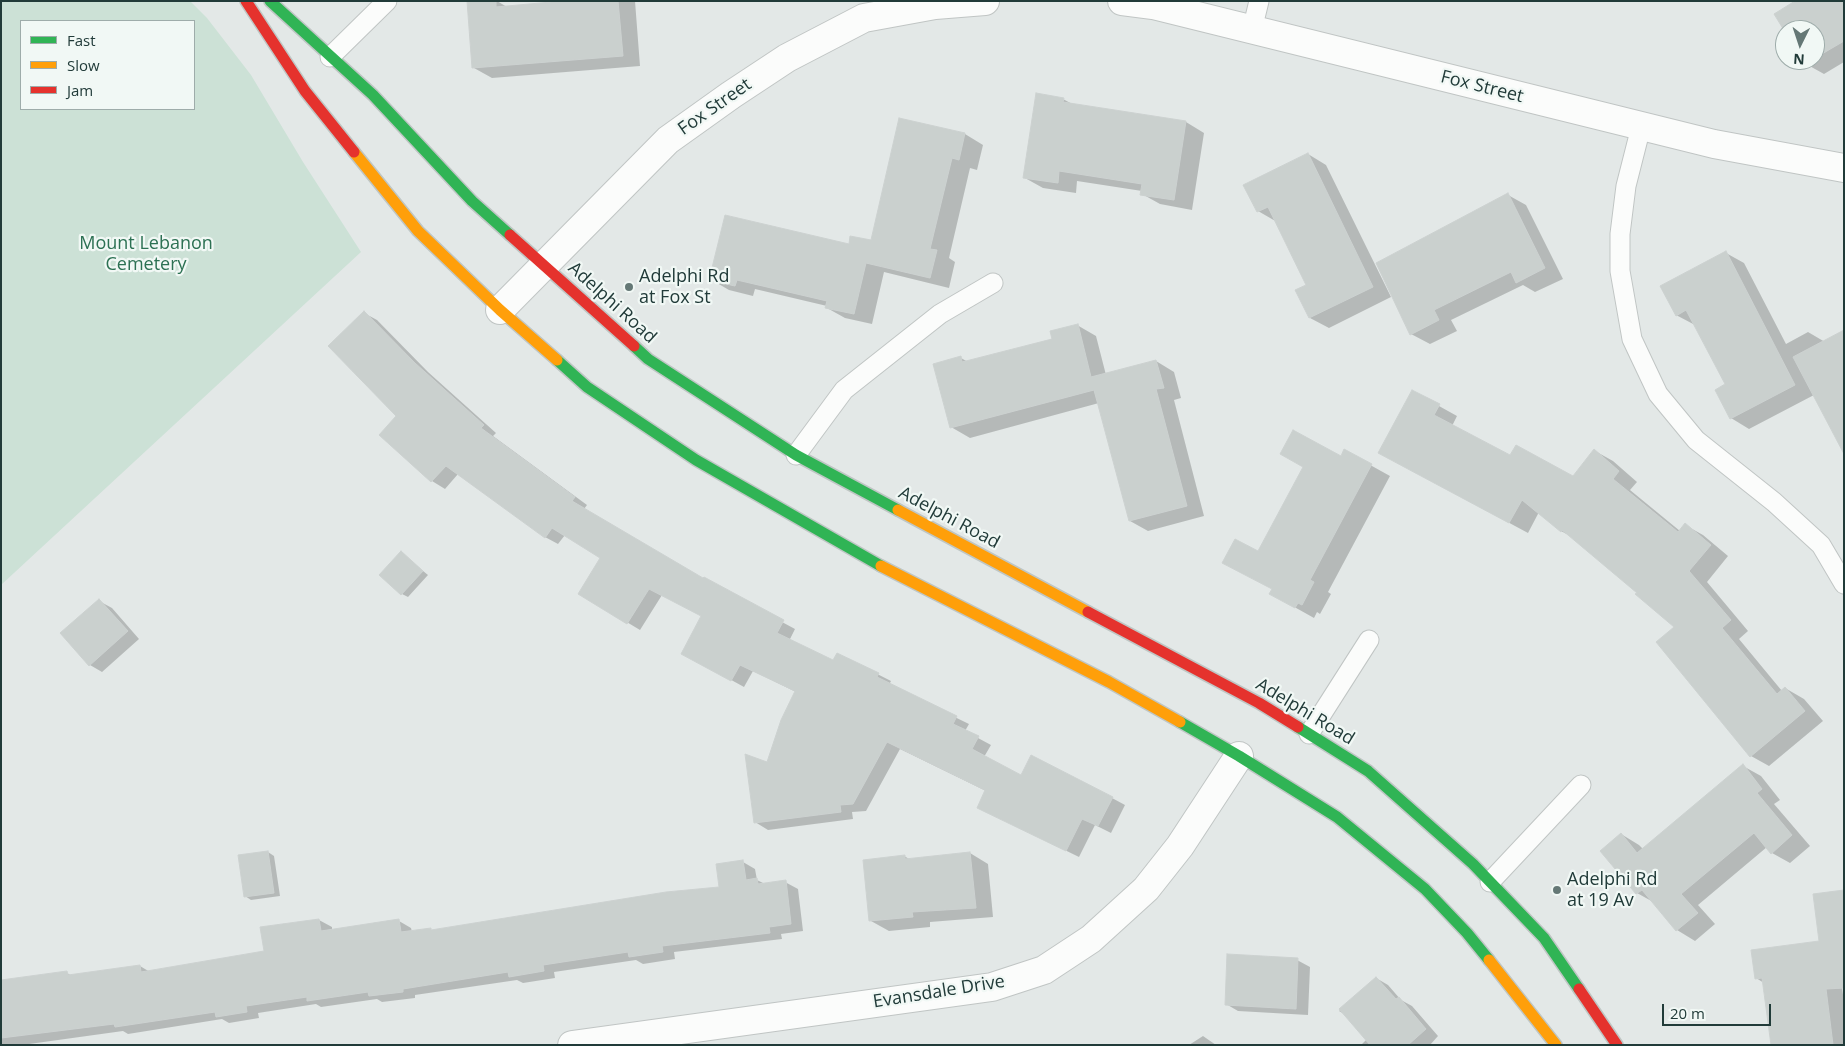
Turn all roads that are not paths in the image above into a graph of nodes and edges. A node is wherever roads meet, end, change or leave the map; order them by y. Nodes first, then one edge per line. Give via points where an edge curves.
1 (246, 1) edge
2 (270, 1) edge
3 (387, 1) edge
4 (985, 1) edge
5 (1122, 1) edge
6 (1259, 1) edge
7 (860, 9) edge
8 (1252, 30) junction
9 (330, 57) junction
10 (1641, 126) junction
11 (1844, 168) edge
12 (544, 266) junction
13 (993, 283) dead end
14 (500, 310) junction
15 (796, 454) junction
16 (1844, 584) edge
17 (1369, 640) dead end
18 (1309, 734) junction
19 (1239, 756) junction
20 (1581, 785) dead end
21 (1490, 882) junction
22 (635, 1040) edge
23 (572, 1045) edge
24 (1556, 1045) edge
25 (1618, 1045) edge

1 - 14 main road via 305,91 418,231
2 - 9 main road, Adelphi Road
3 - 9 lane
4 - 7 street, Fox Street
5 - 8 street, Fox Street via 1153,5
6 - 8 lane
7 - 12 street, Fox Street via 668,140
8 - 10 street, Fox Street
9 - 12 main road, Adelphi Road via 373,96 472,200
10 - 11 street, Fox Street via 1714,144
10 - 16 lane via 1626,186 1620,234 1620,271 1632,339 1658,394 1696,440 1774,502 1821,545
12 - 14 street, Fox Street
12 - 15 main road, Adelphi Road via 648,359
13 - 15 lane via 940,314 844,390
14 - 19 main road via 587,387 696,460 884,568 1109,682
15 - 18 main road, Adelphi Road via 1259,703
17 - 18 lane
18 - 21 main road, Adelphi Road via 1368,771
19 - 22 street, Evansdale Drive via 1180,846 1146,889 1091,939 1044,970 992,987
19 - 24 main road via 1337,817 1425,889 1467,933
20 - 21 lane
21 - 25 main road, Adelphi Road via 1544,938
22 - 23 street, Evansdale Drive

